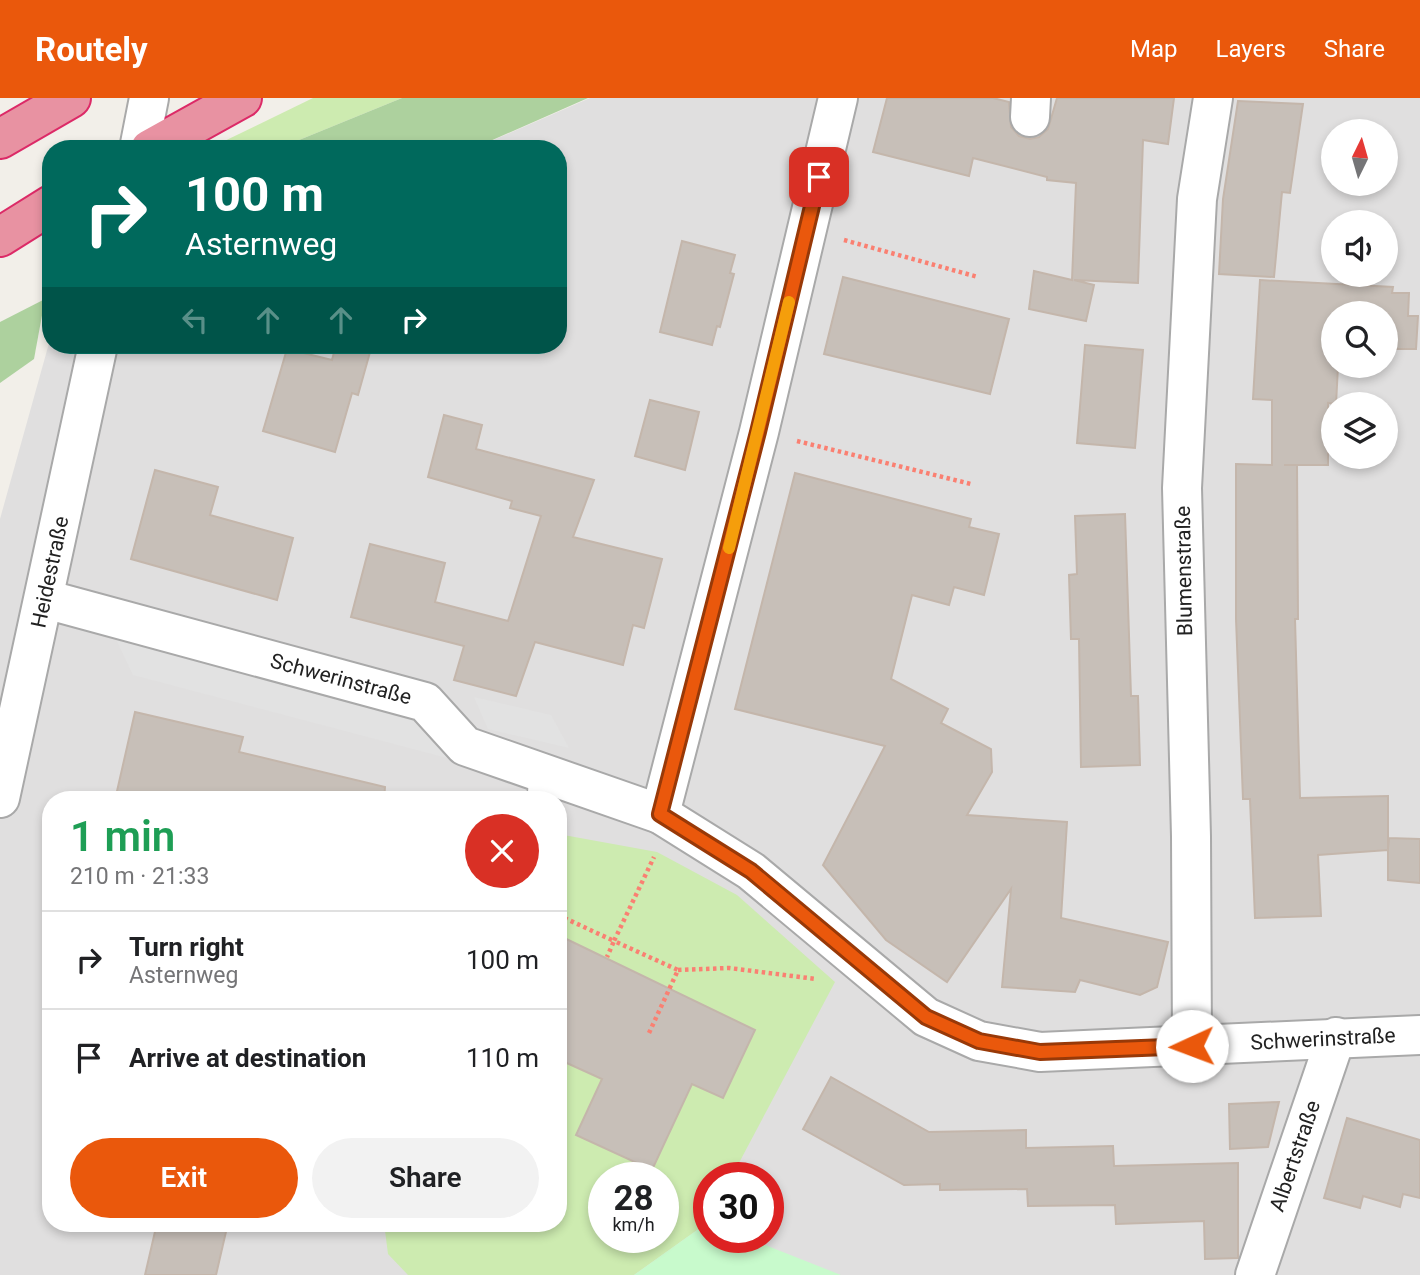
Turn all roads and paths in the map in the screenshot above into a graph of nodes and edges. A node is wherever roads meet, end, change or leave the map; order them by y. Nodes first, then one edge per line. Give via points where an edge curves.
1 (71, 98) edge
2 (149, 98) edge
3 (242, 98) edge
4 (838, 98) edge
5 (1213, 98) edge
6 (0, 139) edge
7 (140, 140) edge
8 (166, 140) edge
9 (42, 211) edge
10 (806, 230) junction
11 (0, 237) edge
12 (978, 277) dead end
13 (96, 354) edge
14 (758, 432) junction
15 (971, 484) dead end
16 (45, 599) junction
17 (539, 786) edge
18 (559, 791) edge
19 (567, 793) edge
20 (0, 798) edge
21 (665, 818) junction
22 (567, 919) edge
23 (614, 941) junction
24 (607, 957) dead end
25 (678, 970) junction
26 (822, 980) dead end
27 (649, 1032) dead end
28 (1420, 1035) edge
29 (1336, 1037) junction
30 (1192, 1046) junction
31 (1255, 1275) edge

1 - 6 highway
2 - 7 street
3 - 8 highway
4 - 10 street
5 - 30 street, Blumenstraße via 1197,199 1182,488
9 - 11 highway
10 - 12 path
10 - 14 street
13 - 16 street, Heidestraße
14 - 15 path
14 - 21 street
16 - 17 street, Schwerinstraße via 425,702 465,746
16 - 20 street, Heidestraße
17 - 18 street, Schwerinstraße
19 - 21 street, Schwerinstraße
21 - 23 path
21 - 30 street, Schwerinstraße via 751,871 926,1017 979,1041 1040,1052
22 - 23 path
23 - 24 path
23 - 25 path
25 - 26 path via 729,968
25 - 27 path
28 - 29 street, Schwerinstraße
29 - 30 street, Schwerinstraße
29 - 31 street, Albertstraße

